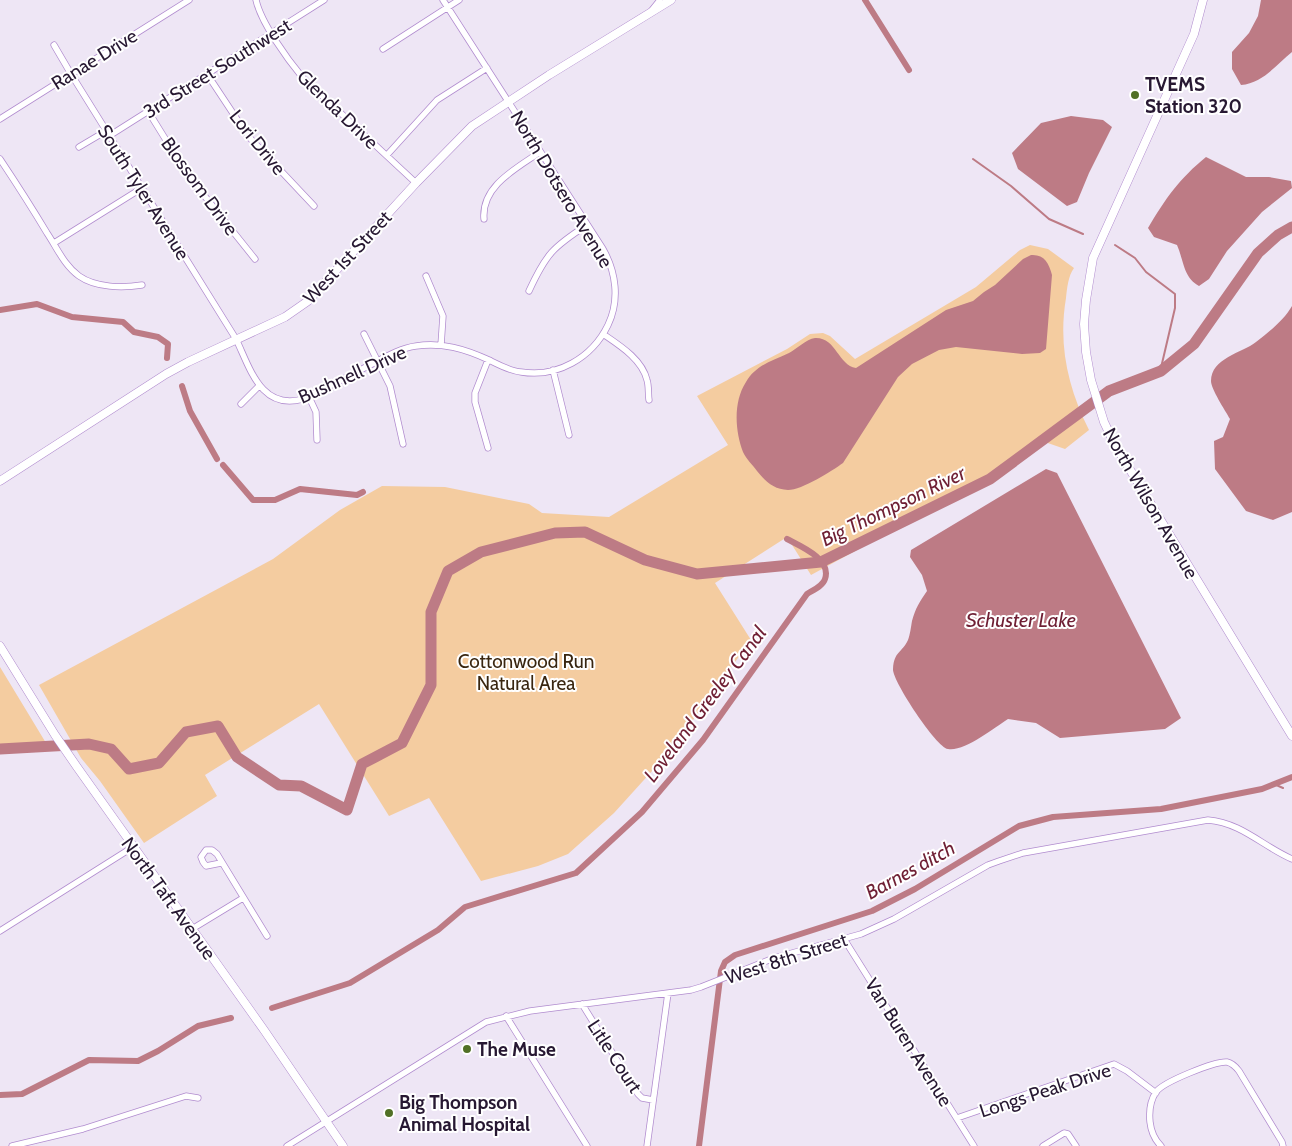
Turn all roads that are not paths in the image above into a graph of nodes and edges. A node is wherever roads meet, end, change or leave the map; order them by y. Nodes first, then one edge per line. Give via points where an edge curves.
1 (189, 0) edge
2 (256, 0) edge
3 (324, 0) edge
4 (443, 0) edge
5 (459, 0) edge
6 (660, 0) edge
7 (672, 0) edge
8 (1204, 0) edge
9 (448, 8) junction
10 (647, 16) junction
11 (272, 34) junction
12 (54, 45) dead end
13 (383, 49) dead end
14 (487, 68) junction
15 (71, 74) junction
16 (207, 74) junction
17 (509, 103) junction
18 (148, 112) junction
19 (0, 119) edge
20 (108, 133) junction
21 (79, 147) dead end
22 (540, 152) junction
23 (387, 155) junction
24 (0, 159) edge
25 (416, 182) junction
26 (142, 188) junction
27 (314, 206) dead end
28 (484, 219) dead end
29 (587, 224) junction
30 (54, 243) junction
31 (256, 259) dead end
32 (426, 276) dead end
33 (142, 285) dead end
34 (529, 291) dead end
35 (364, 334) dead end
36 (603, 334) junction
37 (236, 339) junction
38 (441, 344) junction
39 (488, 360) junction
40 (377, 362) junction
41 (553, 370) junction
42 (259, 386) junction
43 (309, 397) junction
44 (649, 400) dead end
45 (241, 404) dead end
46 (569, 435) dead end
47 (317, 440) dead end
48 (403, 444) dead end
49 (488, 448) dead end
50 (0, 481) edge
51 (0, 646) edge
52 (1292, 736) edge
53 (132, 847) junction
54 (1292, 859) edge
55 (221, 863) dead end
56 (243, 898) junction
57 (192, 929) junction
58 (0, 931) edge
59 (267, 936) dead end
60 (844, 939) junction
61 (668, 993) junction
62 (582, 1004) junction
63 (506, 1016) junction
64 (1156, 1093) junction
65 (198, 1098) dead end
66 (653, 1100) junction
67 (957, 1118) junction
68 (326, 1120) junction
69 (12, 1146) edge
70 (287, 1146) edge
71 (343, 1146) edge
72 (587, 1146) edge
73 (647, 1146) edge
74 (974, 1146) edge
75 (1043, 1146) edge
76 (1076, 1146) edge
77 (1161, 1146) edge
78 (1282, 1146) edge

1 - 15 street, Ranae Drive
2 - 11 street, Glenda Drive
3 - 11 street, 3rd Street Southwest
4 - 9 street, North Dotsero Avenue
5 - 9 street
6 - 10 street
7 - 10 main road, West 1st Street
8 - 52 main road, North Wilson Avenue via 1194,34 1093,258 1084,324 1086,352 1104,422 1125,462
9 - 13 street
9 - 14 street, North Dotsero Avenue
10 - 17 main road, West 1st Street via 548,75
11 - 16 street, 3rd Street Southwest
11 - 23 street, Glenda Drive via 303,78
12 - 15 street, South Tyler Avenue
14 - 17 street, North Dotsero Avenue
14 - 23 street via 437,100
15 - 19 street, Ranae Drive
15 - 20 street, South Tyler Avenue
16 - 18 street, 3rd Street Southwest
16 - 27 street, Lori Drive via 248,136
17 - 22 street, North Dotsero Avenue
17 - 25 main road, West 1st Street via 472,126
18 - 20 street, 3rd Street Southwest
18 - 31 street, Blossom Drive via 184,170
20 - 21 street, 3rd Street Southwest
20 - 26 street, South Tyler Avenue
22 - 28 street via 512,171 488,195
22 - 29 street, North Dotsero Avenue
23 - 25 street, Glenda Drive
24 - 30 street
25 - 37 main road, West 1st Street via 308,301 285,317
26 - 30 street
26 - 37 street, South Tyler Avenue
29 - 34 street via 550,253
29 - 36 street, North Dotsero Avenue via 614,275 614,304
30 - 33 street via 70,267 84,279 108,286 128,288
32 - 38 street via 444,316
35 - 40 street
36 - 41 street, Bushnell Drive via 586,354 572,364
36 - 44 street via 639,365 648,381
37 - 42 street
37 - 50 main road, West 1st Street via 166,374
38 - 39 street, Bushnell Drive
38 - 40 street, Bushnell Drive via 399,350
39 - 41 street, Bushnell Drive via 520,372
39 - 49 street via 475,393
40 - 43 street, Bushnell Drive
40 - 48 street via 390,386
41 - 46 street
42 - 43 street, Bushnell Drive via 282,400 298,401
42 - 45 street
43 - 47 street via 316,412
51 - 53 main road, North Taft Avenue via 55,735
53 - 57 main road, North Taft Avenue
53 - 58 street
54 - 60 street, West 8th Street via 1226,822 1194,821 1023,853 999,861 894,919
55 - 56 street
56 - 57 street
56 - 59 street
57 - 68 main road, North Taft Avenue
60 - 61 street, West 8th Street via 774,958 691,990
60 - 67 street, Van Buren Avenue
61 - 62 street, West 8th Street
61 - 66 street
62 - 63 street, West 8th Street
62 - 66 street, Litle Court via 638,1094
63 - 68 street, West 8th Street via 480,1025
63 - 72 street
64 - 67 street, Longs Peak Drive via 1114,1064
64 - 77 street via 1149,1111 1150,1129
64 - 78 street via 1173,1080 1216,1064 1232,1064
65 - 69 street via 186,1096 83,1129
66 - 73 street
67 - 74 street, Van Buren Avenue
68 - 70 street, West 8th Street
68 - 71 main road, North Taft Avenue
75 - 76 street via 1064,1133

